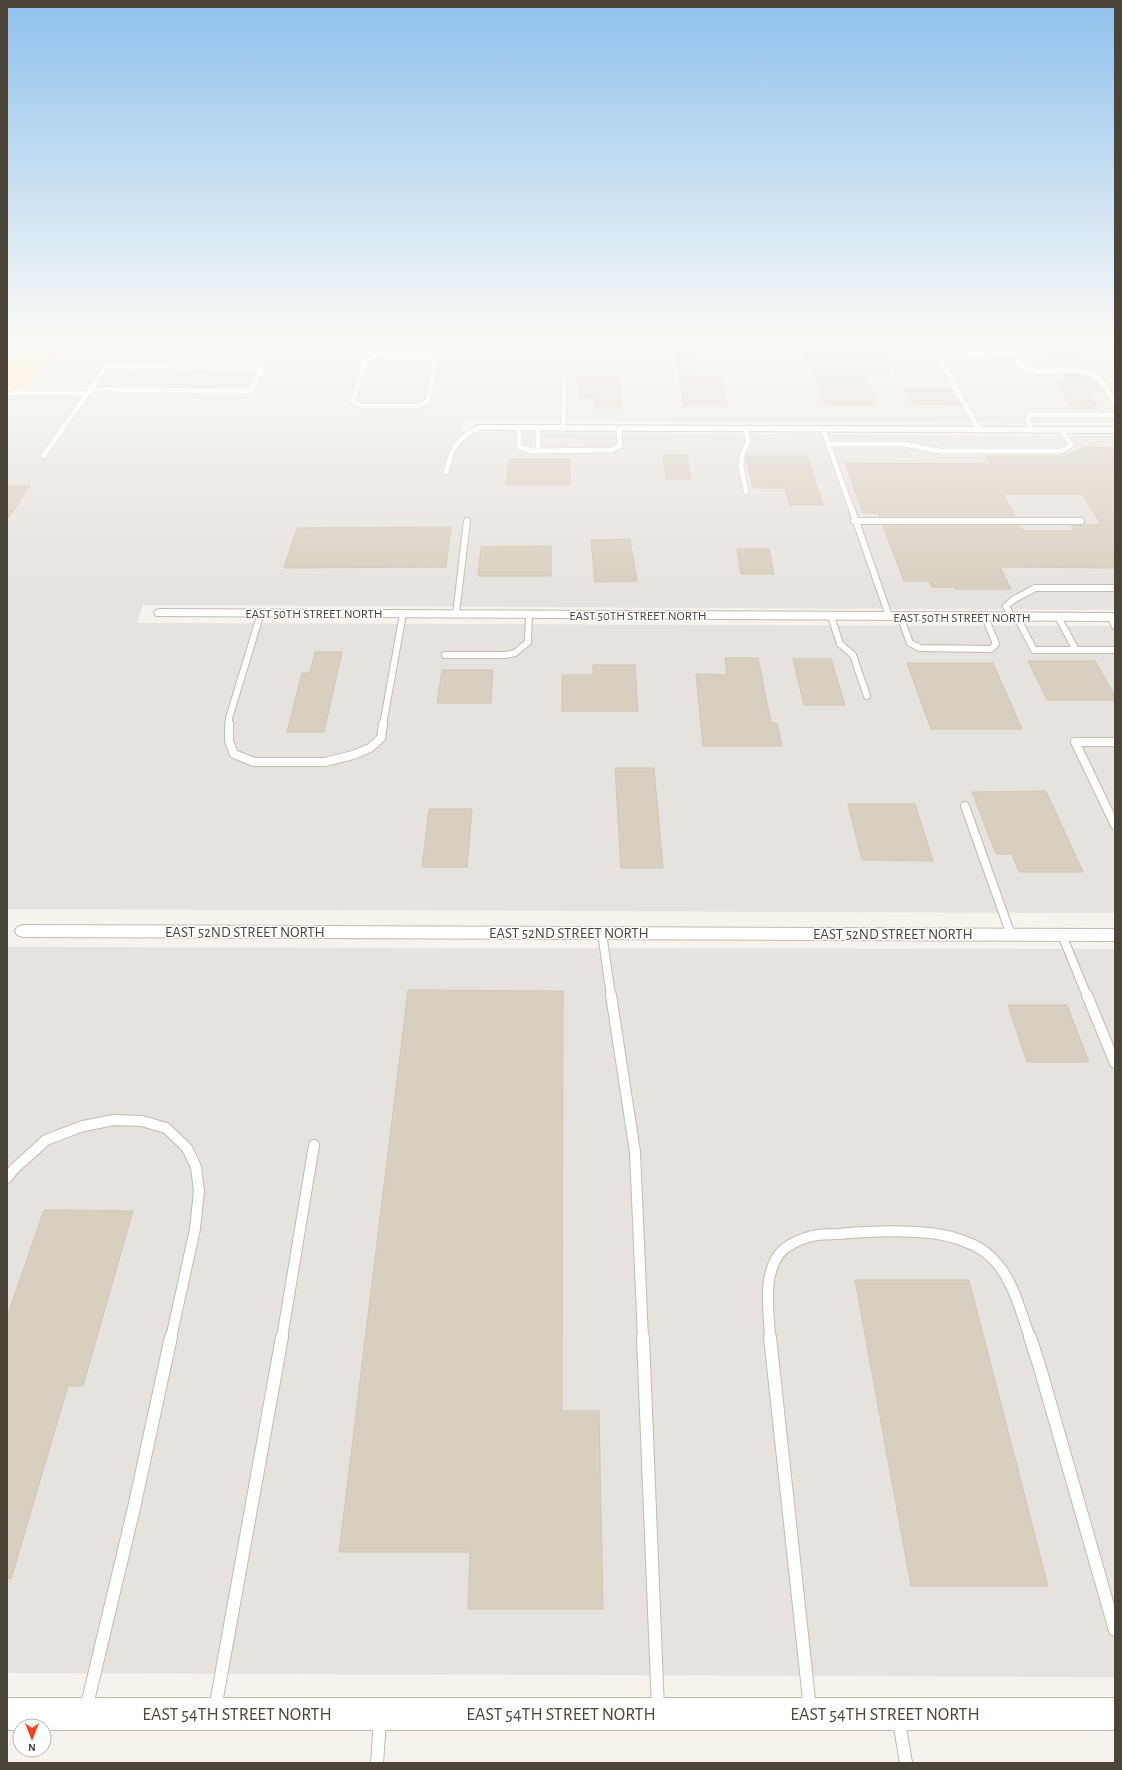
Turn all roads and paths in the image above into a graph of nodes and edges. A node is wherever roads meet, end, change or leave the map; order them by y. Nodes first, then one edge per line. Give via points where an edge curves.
1 (65, 425) edge
2 (563, 425) edge
3 (976, 425) edge
4 (1030, 425) edge
5 (479, 428) joint
6 (519, 428) junction
7 (538, 429) junction
8 (563, 429) junction
9 (619, 429) junction
10 (746, 429) junction
11 (823, 430) junction
12 (979, 430) junction
13 (1033, 430) junction
14 (1062, 430) junction
15 (1115, 430) edge
16 (828, 444) junction
17 (538, 451) junction
18 (43, 456) dead end
19 (446, 472) dead end
20 (746, 492) dead end
21 (467, 521) dead end
22 (854, 521) junction
23 (1081, 521) dead end
24 (1115, 588) edge
25 (160, 613) dead end
26 (261, 613) junction
27 (403, 614) junction
28 (456, 614) junction
29 (528, 614) junction
30 (831, 616) junction
31 (894, 616) junction
32 (985, 617) junction
33 (1012, 617) junction
34 (1058, 617) junction
35 (1113, 620) edge
36 (1076, 650) junction
37 (1115, 650) edge
38 (445, 655) dead end
39 (866, 696) dead end
40 (1115, 742) edge
41 (965, 806) dead end
42 (1115, 825) edge
43 (24, 931) dead end
44 (602, 933) junction
45 (1011, 935) junction
46 (1062, 935) junction
47 (1115, 935) edge
48 (1115, 1063) edge
49 (314, 1145) dead end
50 (7, 1178) edge
51 (1115, 1630) edge
52 (7, 1714) edge
53 (85, 1714) junction
54 (214, 1714) junction
55 (381, 1714) junction
56 (658, 1714) junction
57 (811, 1714) junction
58 (898, 1714) junction
59 (1115, 1714) edge
60 (377, 1763) edge
61 (906, 1763) edge

1 - 18 lane
2 - 8 lane
3 - 12 lane
4 - 13 lane
5 - 6 street
5 - 19 lane via 460,437 453,447
6 - 7 street
6 - 17 lane via 519,447
7 - 8 street
7 - 17 lane
8 - 9 street
9 - 10 street
9 - 17 lane via 620,446 611,450
10 - 11 street
10 - 20 lane via 748,442 740,464
11 - 12 street
11 - 16 lane
12 - 13 street
13 - 14 street
14 - 15 street
14 - 16 lane via 1071,445 1062,451 939,451 904,444
16 - 22 lane
21 - 28 lane
22 - 23 lane
22 - 31 lane
24 - 33 lane via 1035,588 1006,606
25 - 26 street, EAST 50TH STREET NORTH
26 - 27 street, EAST 50TH STREET NORTH
26 - 27 lane via 229,718 229,741 234,754 254,762 325,762 370,748 381,738
27 - 28 street, EAST 50TH STREET NORTH
28 - 29 street, EAST 50TH STREET NORTH
29 - 30 street, EAST 50TH STREET NORTH
29 - 38 lane via 528,642 512,654
30 - 31 street, EAST 50TH STREET NORTH
30 - 39 lane via 840,644 853,656
31 - 32 street, EAST 50TH STREET NORTH
31 - 32 lane via 910,643 920,648 991,649 996,644
32 - 33 street, EAST 50TH STREET NORTH
33 - 34 street, EAST 50TH STREET NORTH
33 - 36 lane via 1020,623 1034,650
34 - 35 street, EAST 50TH STREET NORTH
34 - 36 lane
36 - 37 lane
40 - 42 lane via 1075,742
41 - 45 lane
43 - 44 street, EAST 52ND STREET NORTH
44 - 45 street, EAST 52ND STREET NORTH
44 - 56 lane via 635,1152
45 - 46 street, EAST 52ND STREET NORTH
46 - 47 street, EAST 52ND STREET NORTH
46 - 48 lane
49 - 54 lane via 274,1387
50 - 53 lane via 46,1140 83,1126 114,1120 142,1121 166,1128 187,1148 196,1167 199,1191 195,1229 134,1508
51 - 57 lane via 1040,1368 1015,1294 1001,1268 973,1244 931,1233 890,1231 812,1236 790,1244 780,1253 772,1268 768,1285 771,1353
52 - 53 street, EAST 54TH STREET NORTH
53 - 54 street, EAST 54TH STREET NORTH
54 - 55 street, EAST 54TH STREET NORTH
55 - 56 street, EAST 54TH STREET NORTH
55 - 60 lane
56 - 57 street, EAST 54TH STREET NORTH
57 - 58 street, EAST 54TH STREET NORTH
58 - 59 street, EAST 54TH STREET NORTH
58 - 61 lane

